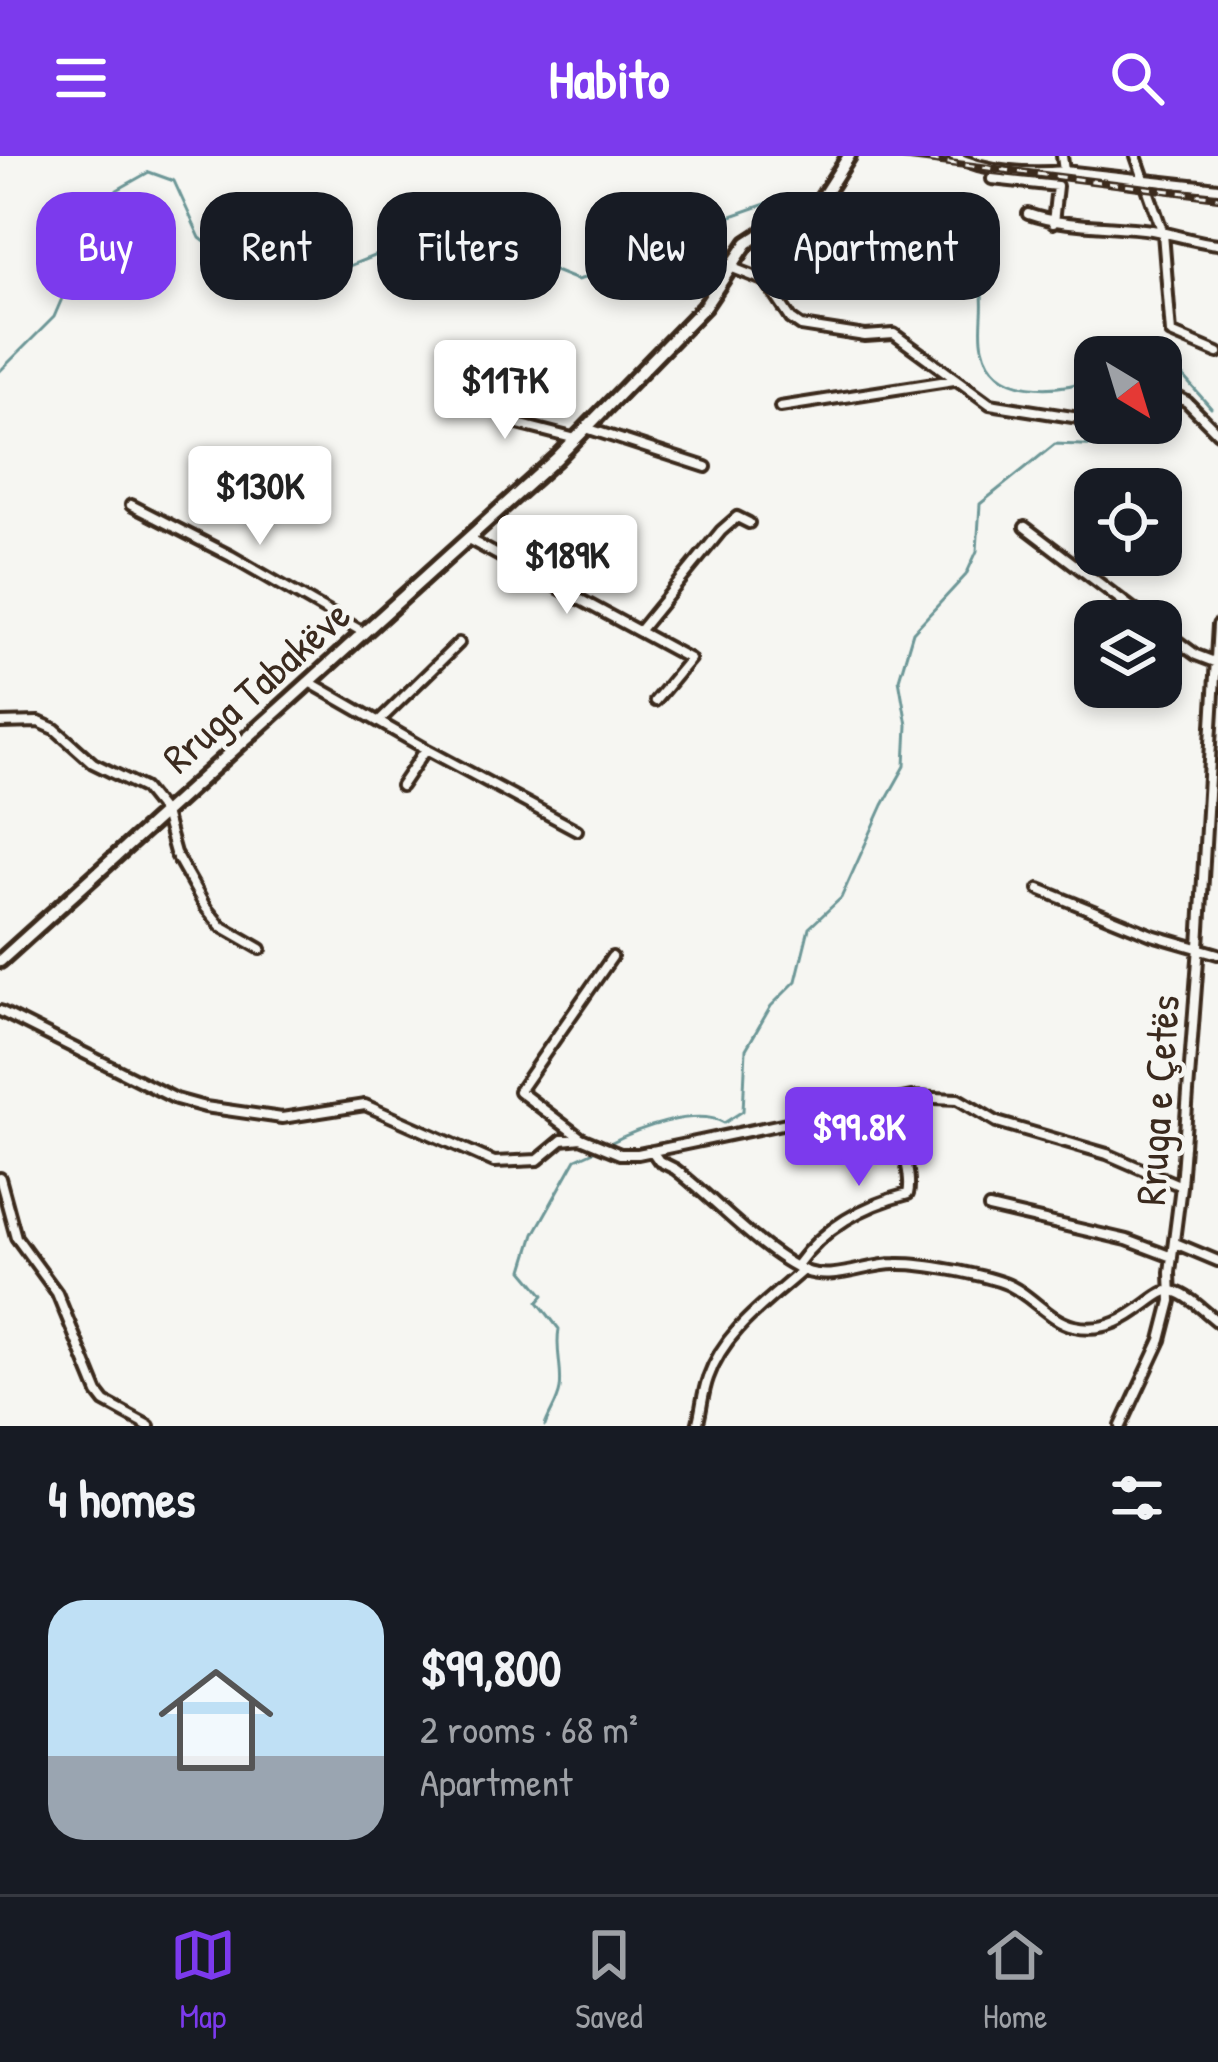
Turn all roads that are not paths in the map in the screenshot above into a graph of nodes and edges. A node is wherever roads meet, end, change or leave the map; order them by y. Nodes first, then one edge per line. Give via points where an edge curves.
1 (849, 156) edge
2 (954, 156) edge
3 (1062, 156) edge
4 (1136, 156) edge
5 (1064, 171) junction
6 (992, 179) dead end
7 (1145, 179) junction
8 (1218, 188) edge
9 (1028, 214) dead end
10 (1053, 223) junction
11 (1162, 233) junction
12 (1218, 244) edge
13 (729, 266) junction
14 (1218, 353) edge
15 (954, 380) junction
16 (460, 386) dead end
17 (1182, 399) edge
18 (780, 407) dead end
19 (1074, 417) edge
20 (586, 428) junction
21 (1218, 433) edge
22 (576, 439) junction
23 (706, 467) dead end
24 (131, 505) dead end
25 (749, 523) dead end
26 (1024, 527) dead end
27 (467, 538) junction
28 (1121, 600) edge
29 (1218, 625) edge
30 (640, 630) junction
31 (364, 633) junction
32 (459, 643) dead end
33 (1182, 645) edge
34 (1217, 663) edge
35 (311, 682) junction
36 (655, 701) dead end
37 (380, 720) junction
38 (0, 723) edge
39 (1215, 733) edge
40 (426, 749) junction
41 (401, 786) dead end
42 (164, 813) junction
43 (578, 830) dead end
44 (1039, 889) dead end
45 (1199, 946) junction
46 (261, 950) dead end
47 (1218, 954) edge
48 (612, 957) dead end
49 (0, 961) edge
50 (0, 1011) edge
51 (889, 1102) junction
52 (581, 1138) junction
53 (652, 1151) junction
54 (0, 1178) edge
55 (1181, 1186) junction
56 (988, 1208) dead end
57 (1175, 1243) junction
58 (1172, 1257) junction
59 (1218, 1261) edge
60 (800, 1268) junction
61 (1172, 1290) junction
62 (1218, 1322) edge
63 (148, 1426) edge
64 (697, 1426) edge
65 (1121, 1426) edge

1 - 13 street, Rruga Tabakëve via 807,218 754,237
2 - 5 street
3 - 5 street
4 - 7 street
5 - 7 street
6 - 10 street via 1057,186
7 - 8 street
7 - 11 street
9 - 10 street
10 - 11 street
11 - 12 street
11 - 14 street via 1172,333
13 - 15 street via 766,281 801,326 894,334
13 - 20 street, Rruga Tabakëve via 705,307
15 - 18 street
15 - 19 street via 986,402
16 - 22 street via 518,424
17 - 21 street
20 - 22 street, Rruga Tabakëve
20 - 23 street
22 - 27 street, Rruga Tabakëve
24 - 31 street
25 - 30 street via 737,517 721,531
26 - 28 street
27 - 30 street
27 - 31 street, Rruga Tabakëve
29 - 34 street, Rruga e Çetës
30 - 36 street via 690,659
31 - 35 street, Rruga Tabakëve
32 - 37 street
33 - 34 street
34 - 39 street, Rruga e Çetës
35 - 37 street
35 - 42 street, Rruga Tabakëve
37 - 40 street
38 - 42 street via 55,729 93,763 144,788
39 - 45 street, Rruga e Çetës
40 - 41 street
40 - 43 street
42 - 46 street via 175,853 206,908
42 - 49 street, Rruga Tabakëve
44 - 45 street
45 - 47 street
45 - 55 street, Rruga e Çetës
48 - 52 street via 519,1090
50 - 52 street via 205,1107 282,1118 365,1105 494,1162 538,1160 562,1140
51 - 53 street
51 - 55 street via 958,1099 997,1122
51 - 60 street via 910,1174 908,1194 838,1224
52 - 53 street via 620,1154
53 - 60 street
54 - 63 street via 16,1237 57,1293 98,1393
55 - 57 street, Rruga e Çetës
56 - 58 street
57 - 58 street, Rruga e Çetës
57 - 59 street
58 - 61 street, Rruga e Çetës
60 - 61 street via 826,1274 922,1265 1004,1283 1071,1326 1123,1322
60 - 64 street via 718,1353
61 - 62 street
61 - 65 street, Rruga e Çetës via 1161,1340

